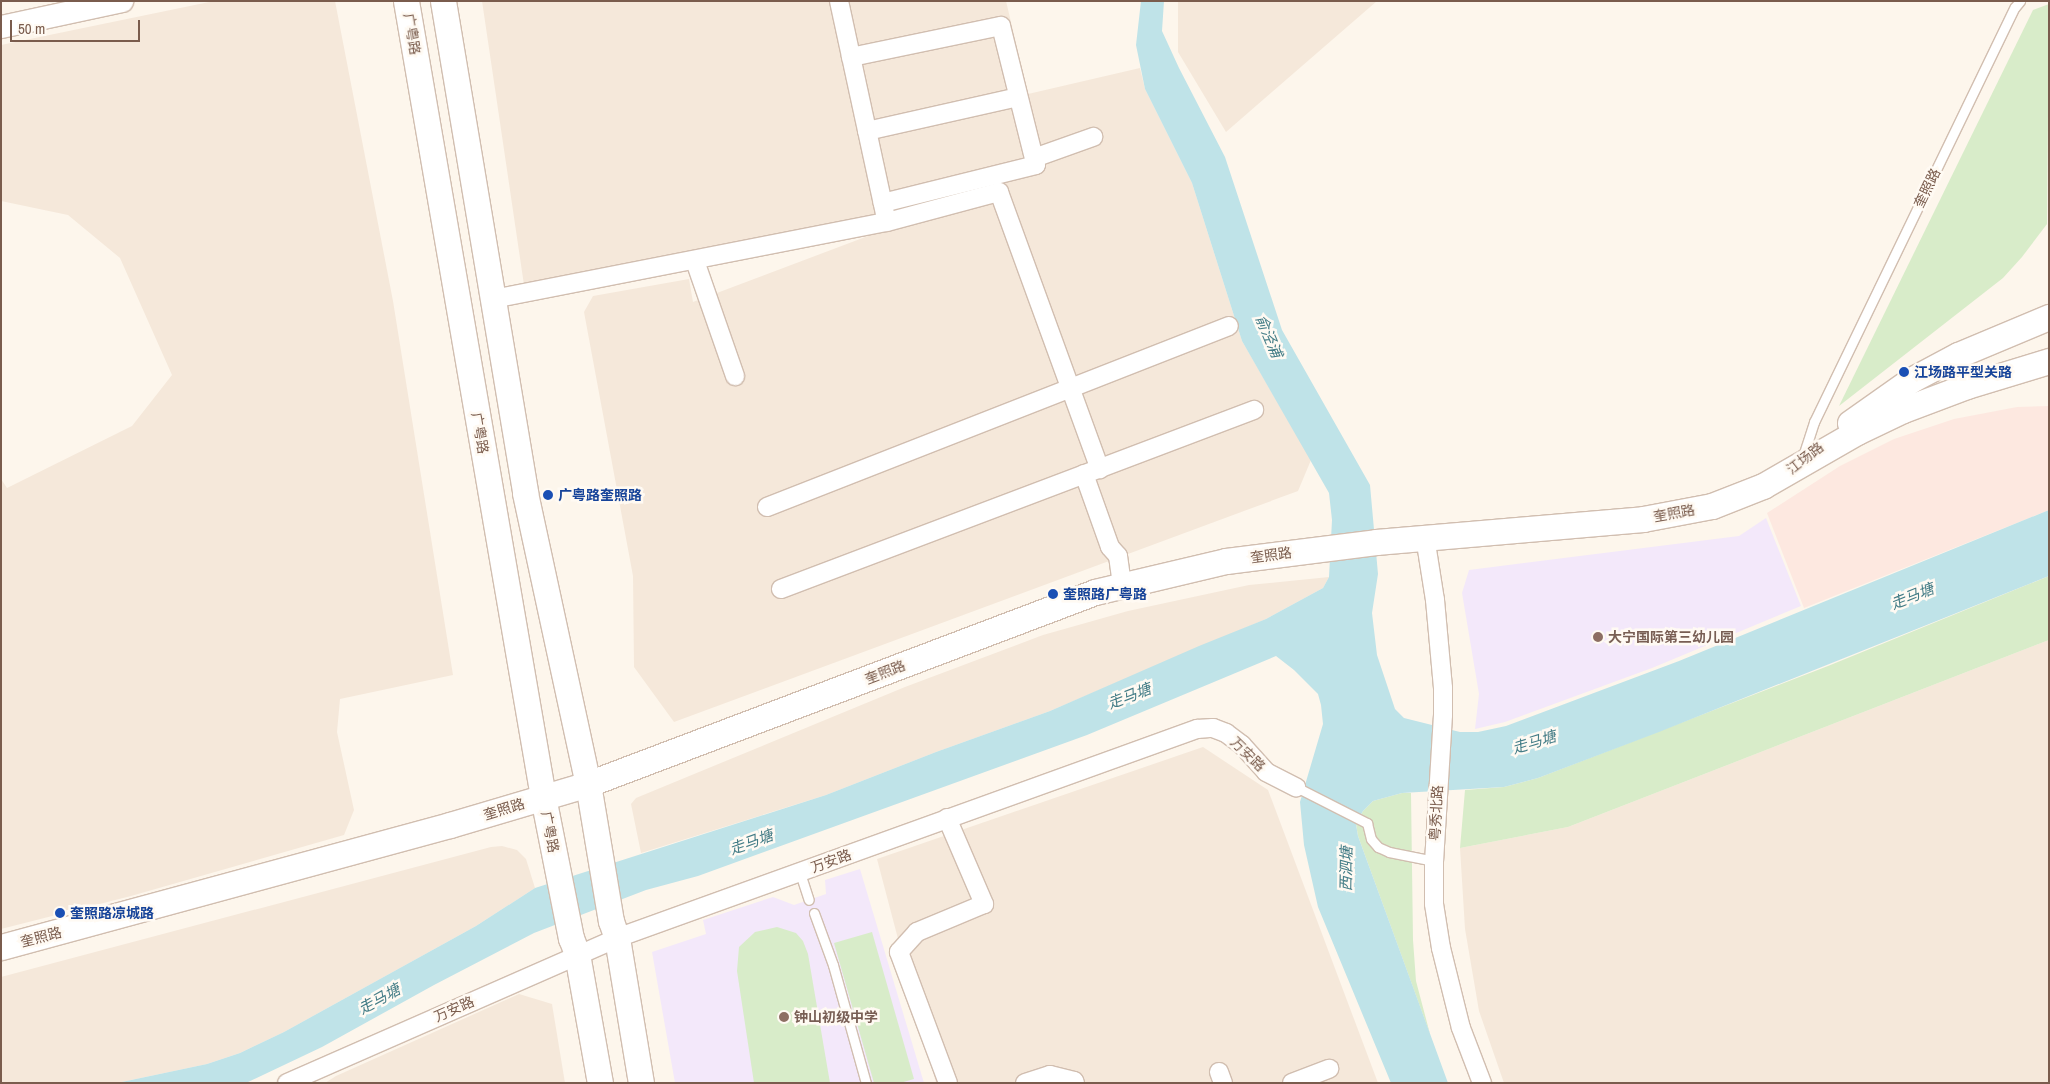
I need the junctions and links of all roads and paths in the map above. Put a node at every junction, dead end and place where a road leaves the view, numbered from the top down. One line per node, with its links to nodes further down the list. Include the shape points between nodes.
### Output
1 (406, 1): 31 (main road, 广粤路)
2 (444, 1): 15 (main road)
3 (839, 1): 7 (street)
4 (2020, 1): 22 (lane, 奎照路, via 1814,422)
5 (110, 2): 6 (street)
6 (1, 27)
7 (851, 57): 8 (street, via 1001,26); 9 (street)
8 (1018, 97): 9 (street); 11 (street)
9 (867, 131): 12 (street)
10 (1093, 137): 11 (street)
11 (1034, 158): 12 (street, via 1036,165)
12 (882, 204): 13 (street)
13 (886, 222): 14 (street); 20 (street, via 999,192)
14 (695, 260): 15 (street); 19 (street)
15 (492, 299): 29 (main road, via 525,493)
16 (2049, 317): 22 (main road, 江场路, via 1958,355 1911,380)
17 (1229, 326): 20 (street)
18 (2049, 361): 24 (main road, 江场路, via 1903,410)
19 (735, 376)
20 (1070, 387): 23 (street); 25 (street)
21 (1254, 410): 23 (street)
22 (1802, 459): 24 (main road, 江场路)
23 (1092, 471): 27 (street, via 1110,547 1118,556); 28 (street)
24 (1782, 475): 26 (main road, 奎照路, via 1740,497 1680,512)
25 (767, 507)
26 (1425, 538): 27 (main road, 奎照路, via 1226,561); 33 (street, 粤秀北路, via 1435,600 1443,715)
27 (1122, 585): 29 (main road, 奎照路, via 1095,592)
28 (781, 589)
29 (588, 784): 31 (main road, 奎照路); 37 (main road)
30 (1296, 787): 32 (street, 万安路, via 1266,772 1242,745 1226,733 1213,728 1197,729); 33 (lane, 万安路, via 1367,823 1371,838 1389,852)
31 (543, 797): 38 (main road, 广粤路); 39 (main road, 奎照路)
32 (947, 818): 34 (street, 万安路); 45 (street, via 984,904 917,932 899,952)
33 (1434, 861): 49 (street, 粤秀北路, via 1434,904 1441,948 1460,1028)
34 (800, 873): 35 (lane); 37 (street, 万安路)
35 (809, 900)
36 (814, 912): 44 (lane, via 833,965)
37 (614, 930): 38 (street, 万安路); 43 (main road)
38 (574, 946): 41 (street, 万安路); 42 (main road)
39 (1, 948)
40 (1329, 1069): 48 (street)
41 (287, 1083)
42 (600, 1083)
43 (641, 1083)
44 (866, 1083)
45 (948, 1083)
46 (1025, 1083): 47 (street, via 1050,1075)
47 (1075, 1083)
48 (1292, 1083)
49 (1482, 1083)

